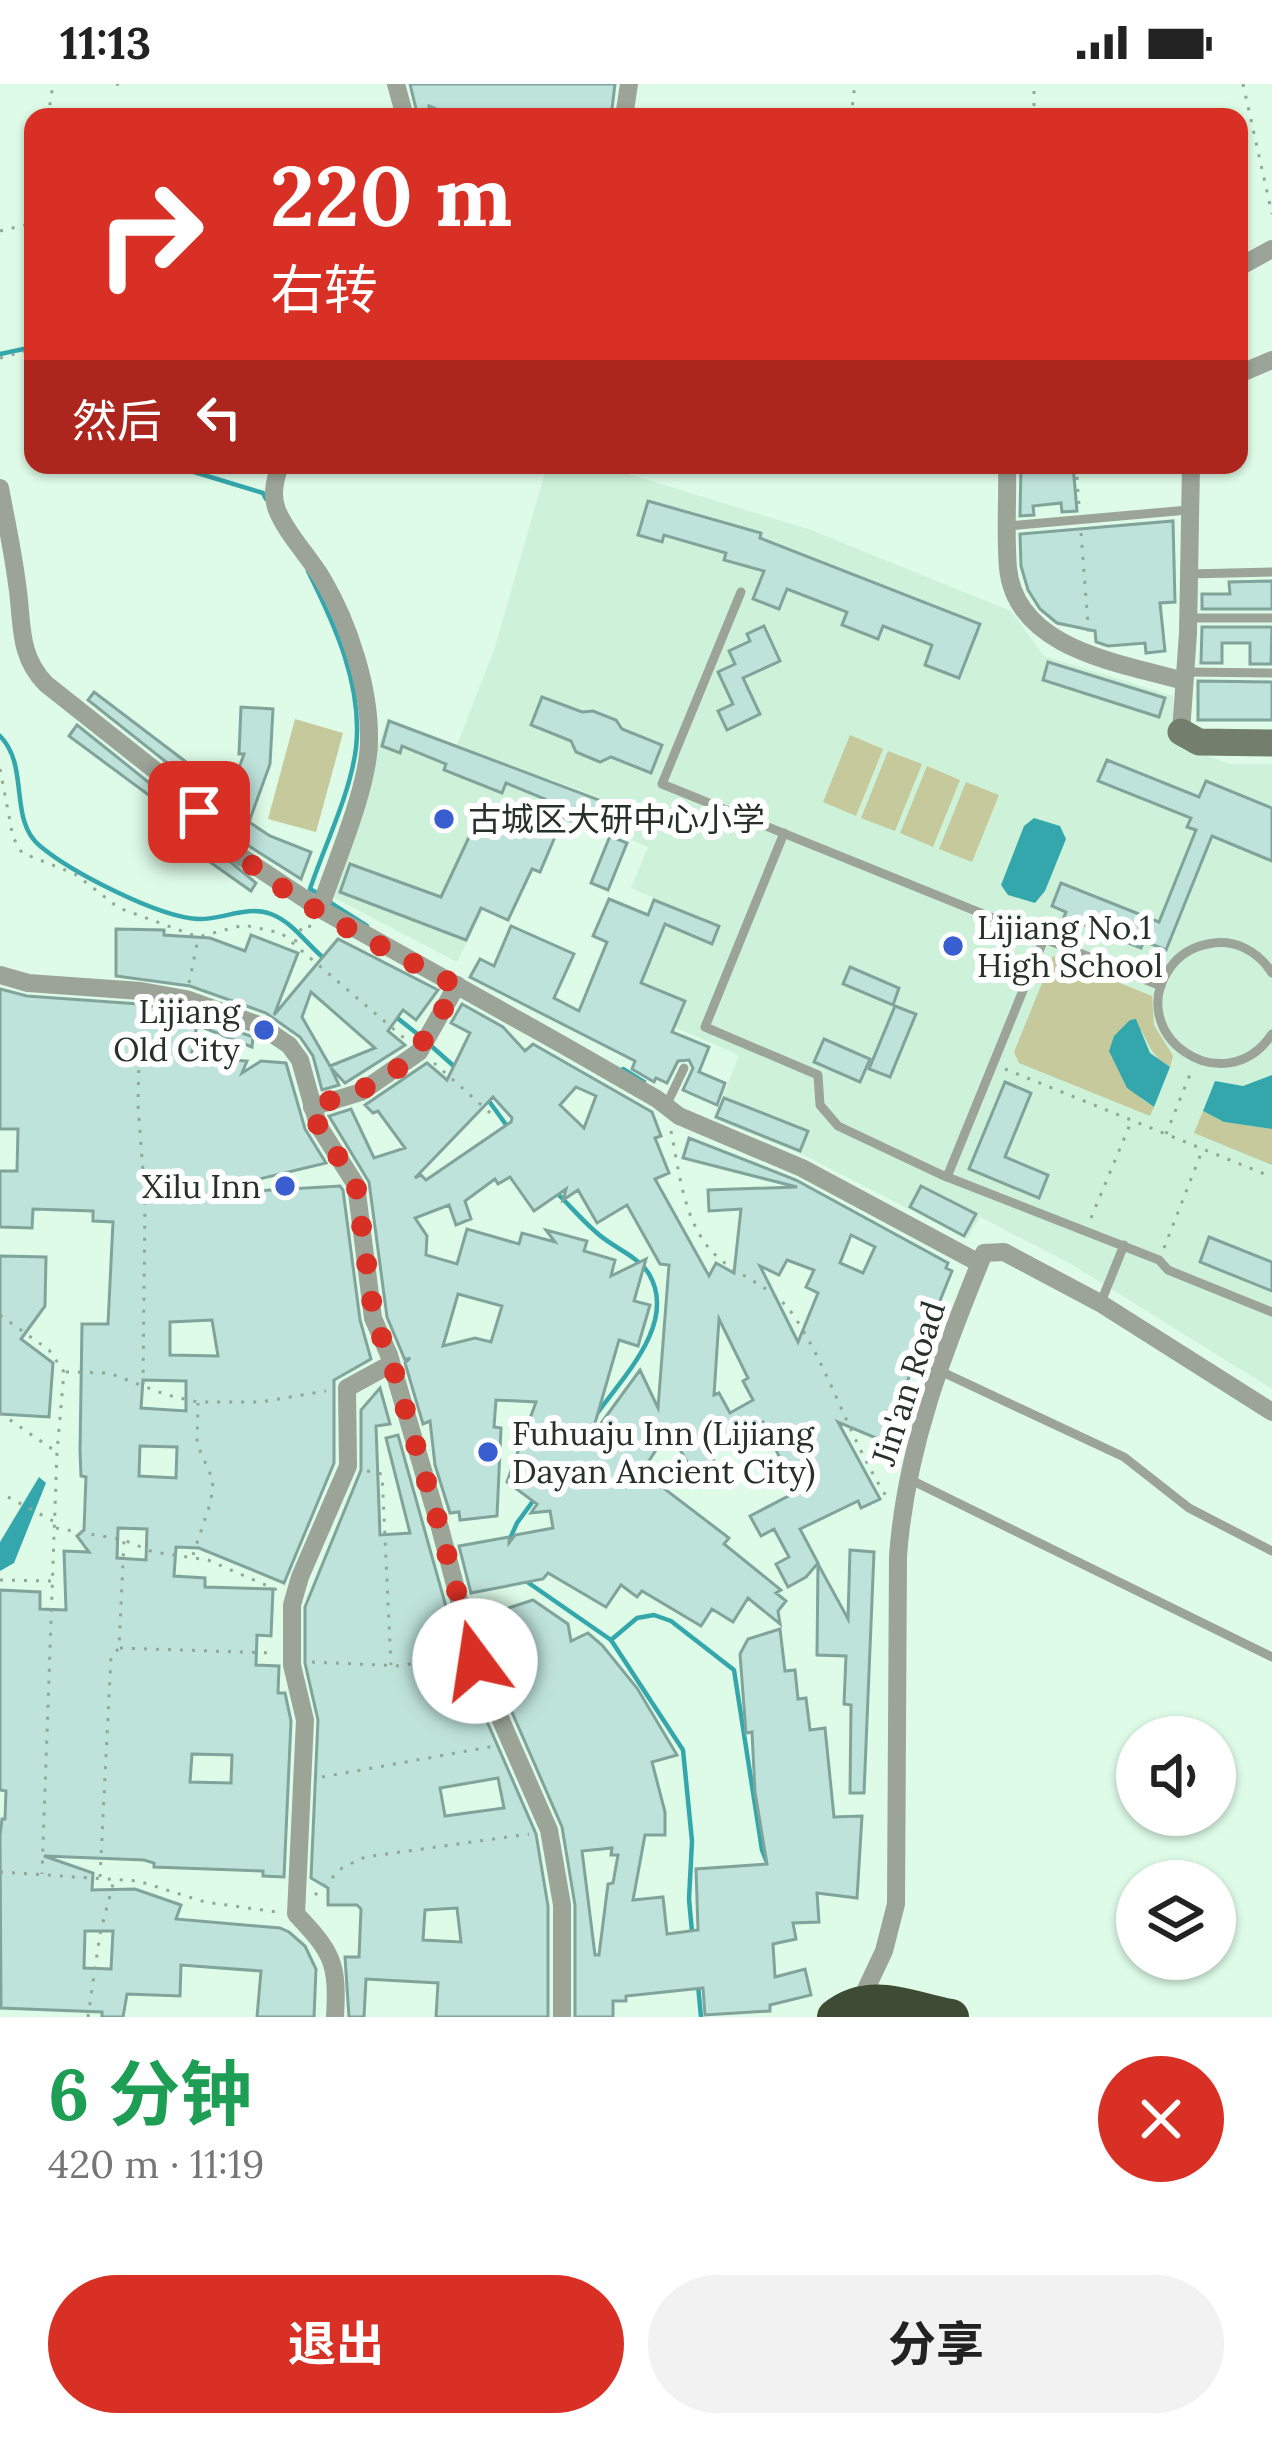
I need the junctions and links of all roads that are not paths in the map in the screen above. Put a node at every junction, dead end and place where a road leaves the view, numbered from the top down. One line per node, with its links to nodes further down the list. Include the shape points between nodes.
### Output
1 (277, 474): 17 (street, via 277,509 338,611 369,741)
2 (1007, 474): 6 (street)
3 (1191, 474): 5 (street)
4 (0, 488): 17 (street, via 23,646 38,676 166,779 240,856)
5 (1190, 510): 6 (lane); 8 (street)
6 (1009, 526): 13 (street, via 1008,571 1026,612 1056,639)
7 (1272, 572): 8 (lane)
8 (1189, 574): 10 (street)
9 (740, 592): 16 (lane, via 662,784)
10 (1188, 618): 11 (lane); 13 (street)
11 (1272, 618)
12 (1272, 673): 13 (lane)
13 (1185, 677): 14 (street)
14 (1181, 732): 15 (street, via 1199,742)
15 (1272, 743)
16 (784, 833): 18 (lane); 27 (lane, via 704,1027 818,1076 820,1105 838,1126)
17 (320, 910): 21 (street)
18 (1043, 939): 22 (lane); 27 (lane)
19 (1272, 973): 22 (lane, via 1250,950 1216,942 1183,954)
20 (0, 975): 25 (street, via 141,991 246,1018 289,1046 305,1070)
21 (457, 986): 25 (street, via 419,1052 362,1092); 26 (street)
22 (1160, 986): 23 (lane, via 1163,1027 1196,1059 1244,1059)
23 (1272, 1034)
24 (684, 1068): 26 (lane)
25 (312, 1106): 32 (street, via 356,1185 368,1292)
26 (666, 1106): 29 (street)
27 (946, 1177): 28 (lane)
28 (1124, 1245): 30 (lane); 31 (lane)
29 (980, 1263): 30 (street, via 984,1253 1004,1252); 33 (street, Jin'an Road)
30 (1100, 1303): 34 (street)
31 (1272, 1312)
32 (392, 1364): 40 (street, via 347,1388 348,1466 294,1597 292,1658 305,1720 296,1914 338,1976); 41 (street, via 472,1648 548,1830 562,1905)
33 (938, 1370): 35 (street, Jin'an Road); 36 (lane, via 1124,1457 1189,1508)
34 (1272, 1412)
35 (907, 1478): 37 (lane); 38 (street, Jin'an Road, via 896,1904 884,1951)
36 (1272, 1551)
37 (1272, 1657)
38 (847, 2010): 39 (highway, via 882,2001)
39 (911, 2012): 42 (highway)
40 (335, 2017)
41 (562, 2017)
42 (951, 2017)

